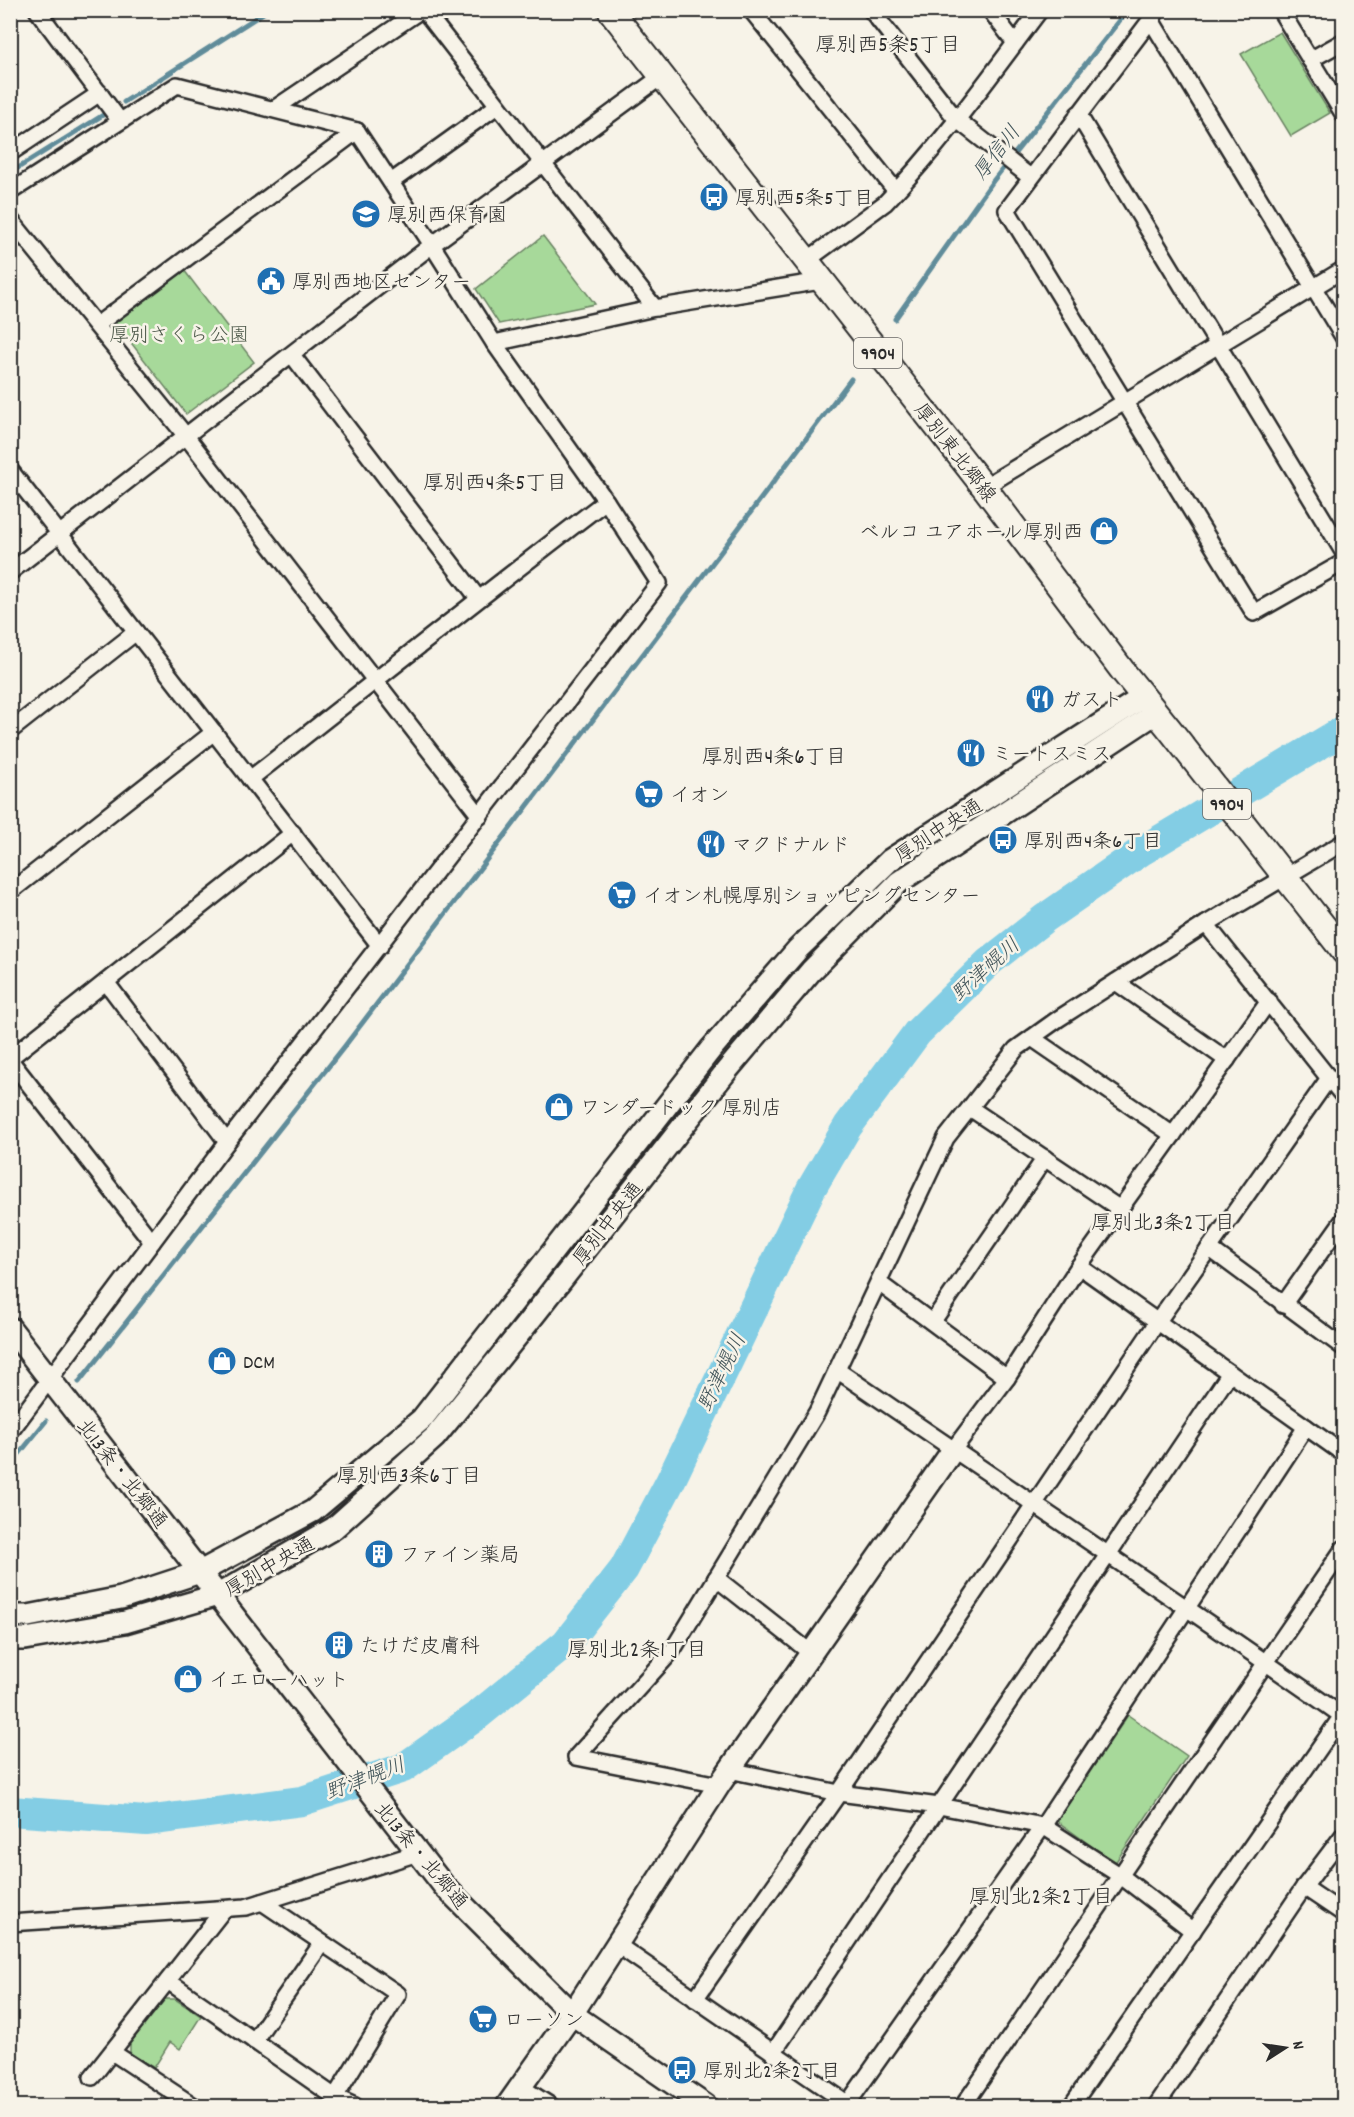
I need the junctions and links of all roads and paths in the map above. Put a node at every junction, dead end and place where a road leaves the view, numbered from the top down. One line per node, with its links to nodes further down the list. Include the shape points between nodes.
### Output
1 (37, 10): 14 (street)
2 (422, 10): 15 (street); 16 (street)
3 (610, 10): 13 (main road, 厚別東北郷線 / 9904)
4 (751, 10): 26 (street)
5 (871, 10): 19 (street)
6 (990, 10): 11 (street)
7 (1040, 10): 11 (street)
8 (1280, 10): 12 (street)
9 (1154, 15): 17 (street); 33 (street)
10 (1344, 41): 12 (street)
11 (1015, 43): 19 (street)
12 (1310, 60): 18 (street)
13 (662, 76): 23 (street); 30 (main road, 厚別東北郷線 / 9904)
14 (100, 93): 20 (street); 22 (street)
15 (497, 106): 23 (street); 25 (street)
16 (274, 109): 20 (street, via 177,85); 21 (street)
17 (1078, 114): 24 (street); 38 (street)
18 (1344, 115)
19 (956, 119): 24 (street); 26 (street)
20 (120, 121): 27 (street)
21 (357, 131): 25 (street); 35 (street)
22 (10, 153)
23 (543, 163): 29 (street); 34 (street)
24 (1024, 172): 40 (street, via 1007,210)
25 (391, 182): 29 (street)
26 (896, 191): 30 (street)
27 (10, 192)
28 (10, 219): 35 (street)
29 (432, 245): 37 (street); 39 (street)
30 (806, 261): 32 (main road, 厚別東北郷線 / 9904)
31 (1344, 269): 33 (street)
32 (821, 281): 34 (street); 43 (main road, 厚別東北郷線 / 9904)
33 (1313, 288): 36 (street); 38 (street)
34 (655, 308): 37 (street)
35 (97, 325): 41 (street)
36 (1344, 338)
37 (494, 343): 44 (street)
38 (1218, 345): 40 (street); 46 (street)
39 (292, 355): 41 (street); 49 (street)
40 (1124, 402): 43 (street); 47 (street, via 1254,613)
41 (186, 436): 45 (street); 51 (street)
42 (10, 470): 45 (street)
43 (984, 487): 52 (main road, 厚別東北郷線 / 9904)
44 (606, 501): 49 (street); 56 (street, via 659,584)
45 (60, 534): 48 (street); 50 (street)
46 (1344, 553)
47 (1344, 562)
48 (10, 572)
49 (478, 598): 51 (street)
50 (136, 632): 53 (street); 54 (street)
51 (374, 682): 55 (street); 56 (street)
52 (1157, 714): 59 (main road, 厚別東北郷線 / 9904); 98 (street, 厚別中央通, via 890,860 798,949 711,1049 422,1419 313,1511); 100 (street, 厚別中央通, via 899,882 811,971 728,1069 435,1437 334,1528)
53 (10, 731)
54 (214, 732): 55 (street); 60 (street)
55 (250, 779): 57 (street)
56 (480, 816): 62 (street)
57 (292, 833): 62 (street); 64 (street)
58 (1344, 842): 59 (street)
59 (1284, 877): 61 (street); 63 (main road, 厚別東北郷線 / 9904)
60 (10, 892)
61 (1206, 924): 65 (street); 66 (street)
62 (380, 946): 74 (street)
63 (1344, 952)
64 (106, 982): 68 (street); 74 (street)
65 (1116, 982): 67 (street); 69 (street)
66 (1269, 1001): 69 (street); 70 (street)
67 (1032, 1038): 72 (street, via 1016,1049); 73 (street)
68 (10, 1059): 78 (street)
69 (1227, 1060): 73 (street)
70 (1329, 1078): 71 (street); 79 (street)
71 (1344, 1097)
72 (970, 1108): 75 (street); 81 (street, via 946,1138)
73 (1173, 1135): 76 (street)
74 (227, 1142): 78 (street)
75 (1045, 1158): 76 (street); 83 (street)
76 (1120, 1209): 80 (street)
77 (1344, 1219): 82 (street)
78 (152, 1242): 90 (street)
79 (1209, 1248): 82 (street); 84 (street)
80 (1079, 1266): 84 (street); 89 (street)
81 (879, 1283): 83 (street); 87 (street)
82 (1283, 1305): 86 (street)
83 (933, 1321): 89 (street)
84 (1158, 1321): 88 (street); 95 (street)
85 (10, 1328): 90 (street, 北13条・北郷通)
86 (1344, 1348)
87 (837, 1370): 93 (street); 99 (street, via 817,1412)
88 (1230, 1373): 91 (street); 97 (street)
89 (1007, 1378): 93 (street)
90 (50, 1379): 92 (street); 98 (street, 北13条・北郷通)
91 (1306, 1427): 94 (street); 101 (street)
92 (10, 1432)
93 (953, 1450): 95 (street); 104 (street)
94 (1344, 1454)
95 (1033, 1504): 97 (street); 108 (street)
96 (1344, 1548): 105 (street)
97 (1108, 1556): 101 (street); 109 (street)
98 (200, 1572): 100 (street, 北13条・北郷通); 102 (street, 厚別中央通, via 121,1598)
99 (716, 1578): 104 (street); 107 (street, via 672,1651 576,1757)
100 (218, 1595): 103 (street, 厚別中央通, via 125,1622); 112 (street, 北13条・北郷通)
101 (1185, 1609): 105 (street); 110 (street)
102 (10, 1616)
103 (10, 1640)
104 (810, 1653): 107 (street)
105 (1266, 1662): 106 (street); 113 (street)
106 (1343, 1715): 119 (street)
107 (724, 1778): 108 (street); 121 (street)
108 (839, 1793): 109 (street); 123 (street)
109 (939, 1806): 110 (street); 127 (street)
110 (1043, 1826): 113 (street); 136 (street)
111 (1344, 1833): 114 (street)
112 (418, 1853): 115 (street); 124 (street, 北13条・北郷通, via 444,1886)
113 (1121, 1876): 119 (street); 137 (street)
114 (1304, 1887): 117 (street); 139 (street)
115 (262, 1902): 116 (street); 120 (street)
116 (224, 1909): 118 (street); 122 (street)
117 (1344, 1914)
118 (10, 1923)
119 (1192, 1931): 138 (street)
120 (322, 1943): 125 (street); 130 (street, via 398,1994)
121 (616, 1944): 123 (street); 124 (street)
122 (168, 1981): 125 (street); 126 (street)
123 (695, 1999): 127 (street)
124 (572, 2014): 129 (street); 135 (street, 北13条・北郷通)
125 (254, 2041): 130 (street)
126 (112, 2052): 128 (street); 131 (street)
127 (773, 2053): 136 (street)
128 (92, 2078)
129 (521, 2087): 133 (street); 134 (street)
130 (335, 2097): 132 (street)
131 (194, 2106)
132 (356, 2106)
133 (507, 2106)
134 (551, 2106)
135 (706, 2106)
136 (848, 2106)
137 (963, 2106)
138 (1071, 2106)
139 (1156, 2106)

